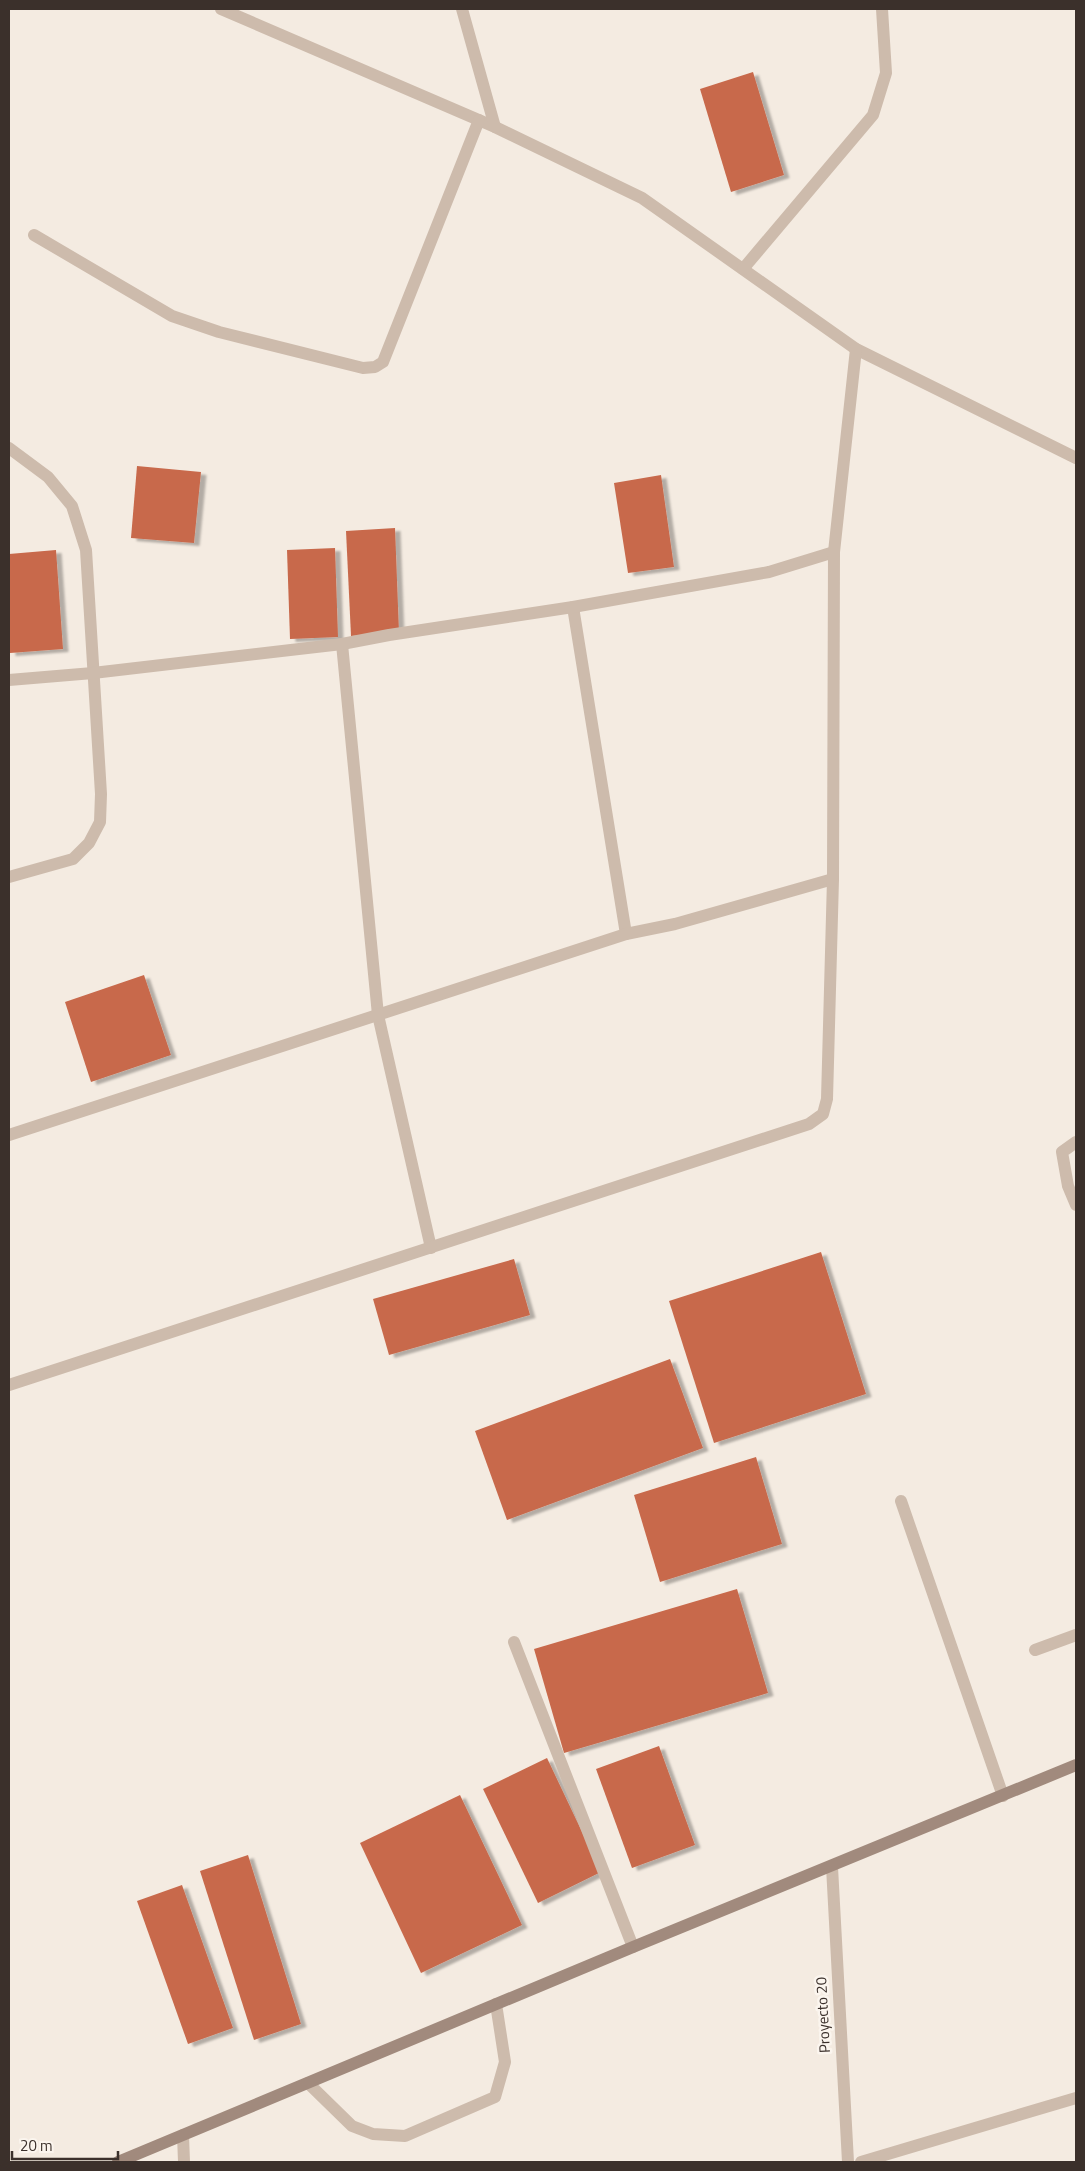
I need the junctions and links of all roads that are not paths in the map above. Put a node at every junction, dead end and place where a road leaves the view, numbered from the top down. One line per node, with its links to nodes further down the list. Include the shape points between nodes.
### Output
1 (221, 9): 4 (street)
2 (462, 9): 5 (street)
3 (882, 9): 7 (street, via 886,73 872,115)
4 (479, 120): 5 (street); 6 (street, via 383,362 375,367 363,368 220,332 172,316)
5 (495, 127): 7 (street, via 642,198)
6 (34, 235)
7 (743, 269): 8 (street)
8 (856, 349): 10 (street); 11 (street)
9 (9, 448): 14 (street, via 48,477 72,506 86,550)
10 (1076, 458)
11 (834, 552): 12 (street, via 769,572); 17 (street)
12 (573, 607): 13 (street); 18 (street)
13 (342, 644): 14 (street); 19 (street)
14 (93, 673): 15 (street); 16 (street, via 100,822 89,844 73,859)
15 (9, 680)
16 (9, 877)
17 (833, 879): 18 (street, via 675,924); 23 (street, via 827,1099 823,1114 809,1124)
18 (626, 934): 19 (street)
19 (378, 1015): 20 (street); 23 (street)
20 (9, 1135)
21 (1076, 1142): 22 (street, via 1062,1152 1068,1186)
22 (1076, 1206)
23 (431, 1248): 24 (street)
24 (9, 1385)
25 (902, 1501): 30 (street)
26 (1076, 1635): 28 (street)
27 (514, 1642): 32 (street)
28 (1035, 1650)
29 (1076, 1765): 30 (main road)
30 (1003, 1796): 31 (main road)
31 (832, 1867): 32 (main road); 39 (street, Proyecto 20)
32 (633, 1947): 33 (main road)
33 (496, 2004): 34 (main road); 34 (street, via 505,2062 495,2097 405,2136 373,2134 352,2126)
34 (308, 2083): 36 (main road)
35 (1076, 2098): 40 (street)
36 (183, 2135): 37 (main road); 38 (street)
37 (118, 2162)
38 (184, 2162)
39 (848, 2162)
40 (861, 2162)

